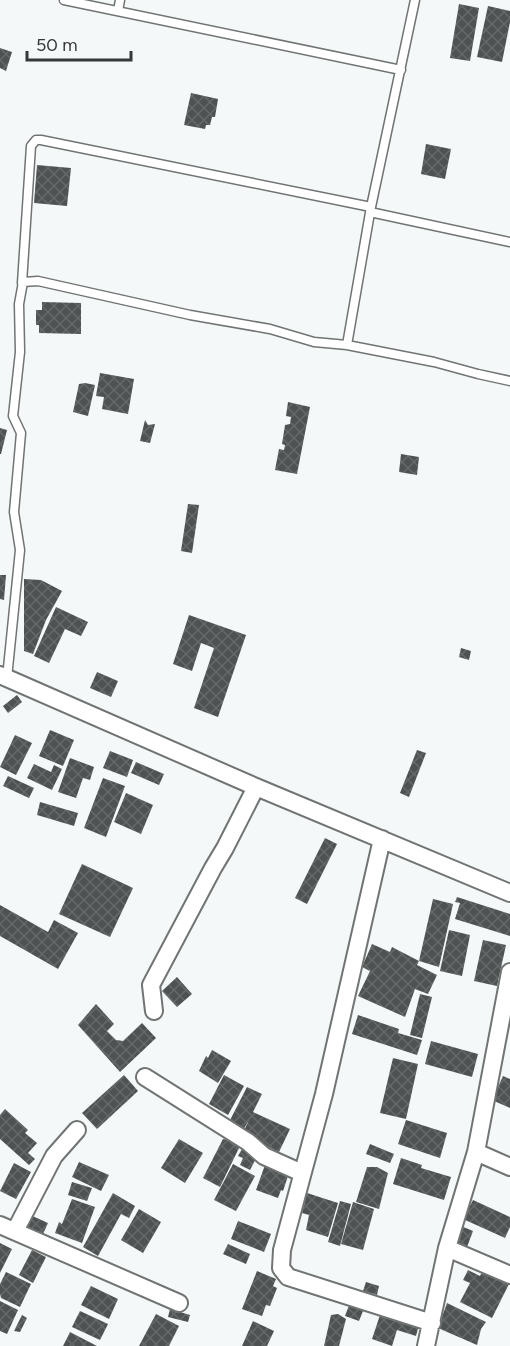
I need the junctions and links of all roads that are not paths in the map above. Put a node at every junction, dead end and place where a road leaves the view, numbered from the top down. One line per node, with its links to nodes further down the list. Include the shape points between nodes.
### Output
1 (64, 0): 4 (lane)
2 (120, 0): 4 (lane)
3 (415, 0): 5 (lane)
4 (118, 11): 5 (lane)
5 (400, 70): 6 (lane)
6 (371, 210): 7 (lane); 8 (lane, via 36,140 32,146); 9 (lane)
7 (510, 242)
8 (22, 283): 9 (lane, via 38,281 270,329 314,342); 11 (lane, via 13,416 21,433 14,512 20,550)
9 (347, 345): 10 (lane)
10 (510, 381)
11 (4, 677): 12 (street)
12 (256, 787): 13 (street); 16 (street, via 151,985)
13 (382, 839): 14 (street); 21 (street)
14 (510, 893)
15 (510, 972): 19 (street)
16 (154, 1011)
17 (145, 1077): 21 (street, via 264,1156)
18 (77, 1130): 22 (street, via 54,1156)
19 (476, 1152): 20 (street); 23 (street)
20 (510, 1167)
21 (302, 1173): 26 (street, via 282,1250 281,1268 288,1277)
22 (7, 1228): 25 (street)
23 (447, 1248): 24 (street); 26 (street)
24 (510, 1275)
25 (179, 1303)
26 (432, 1323): 27 (street)
27 (426, 1346)

